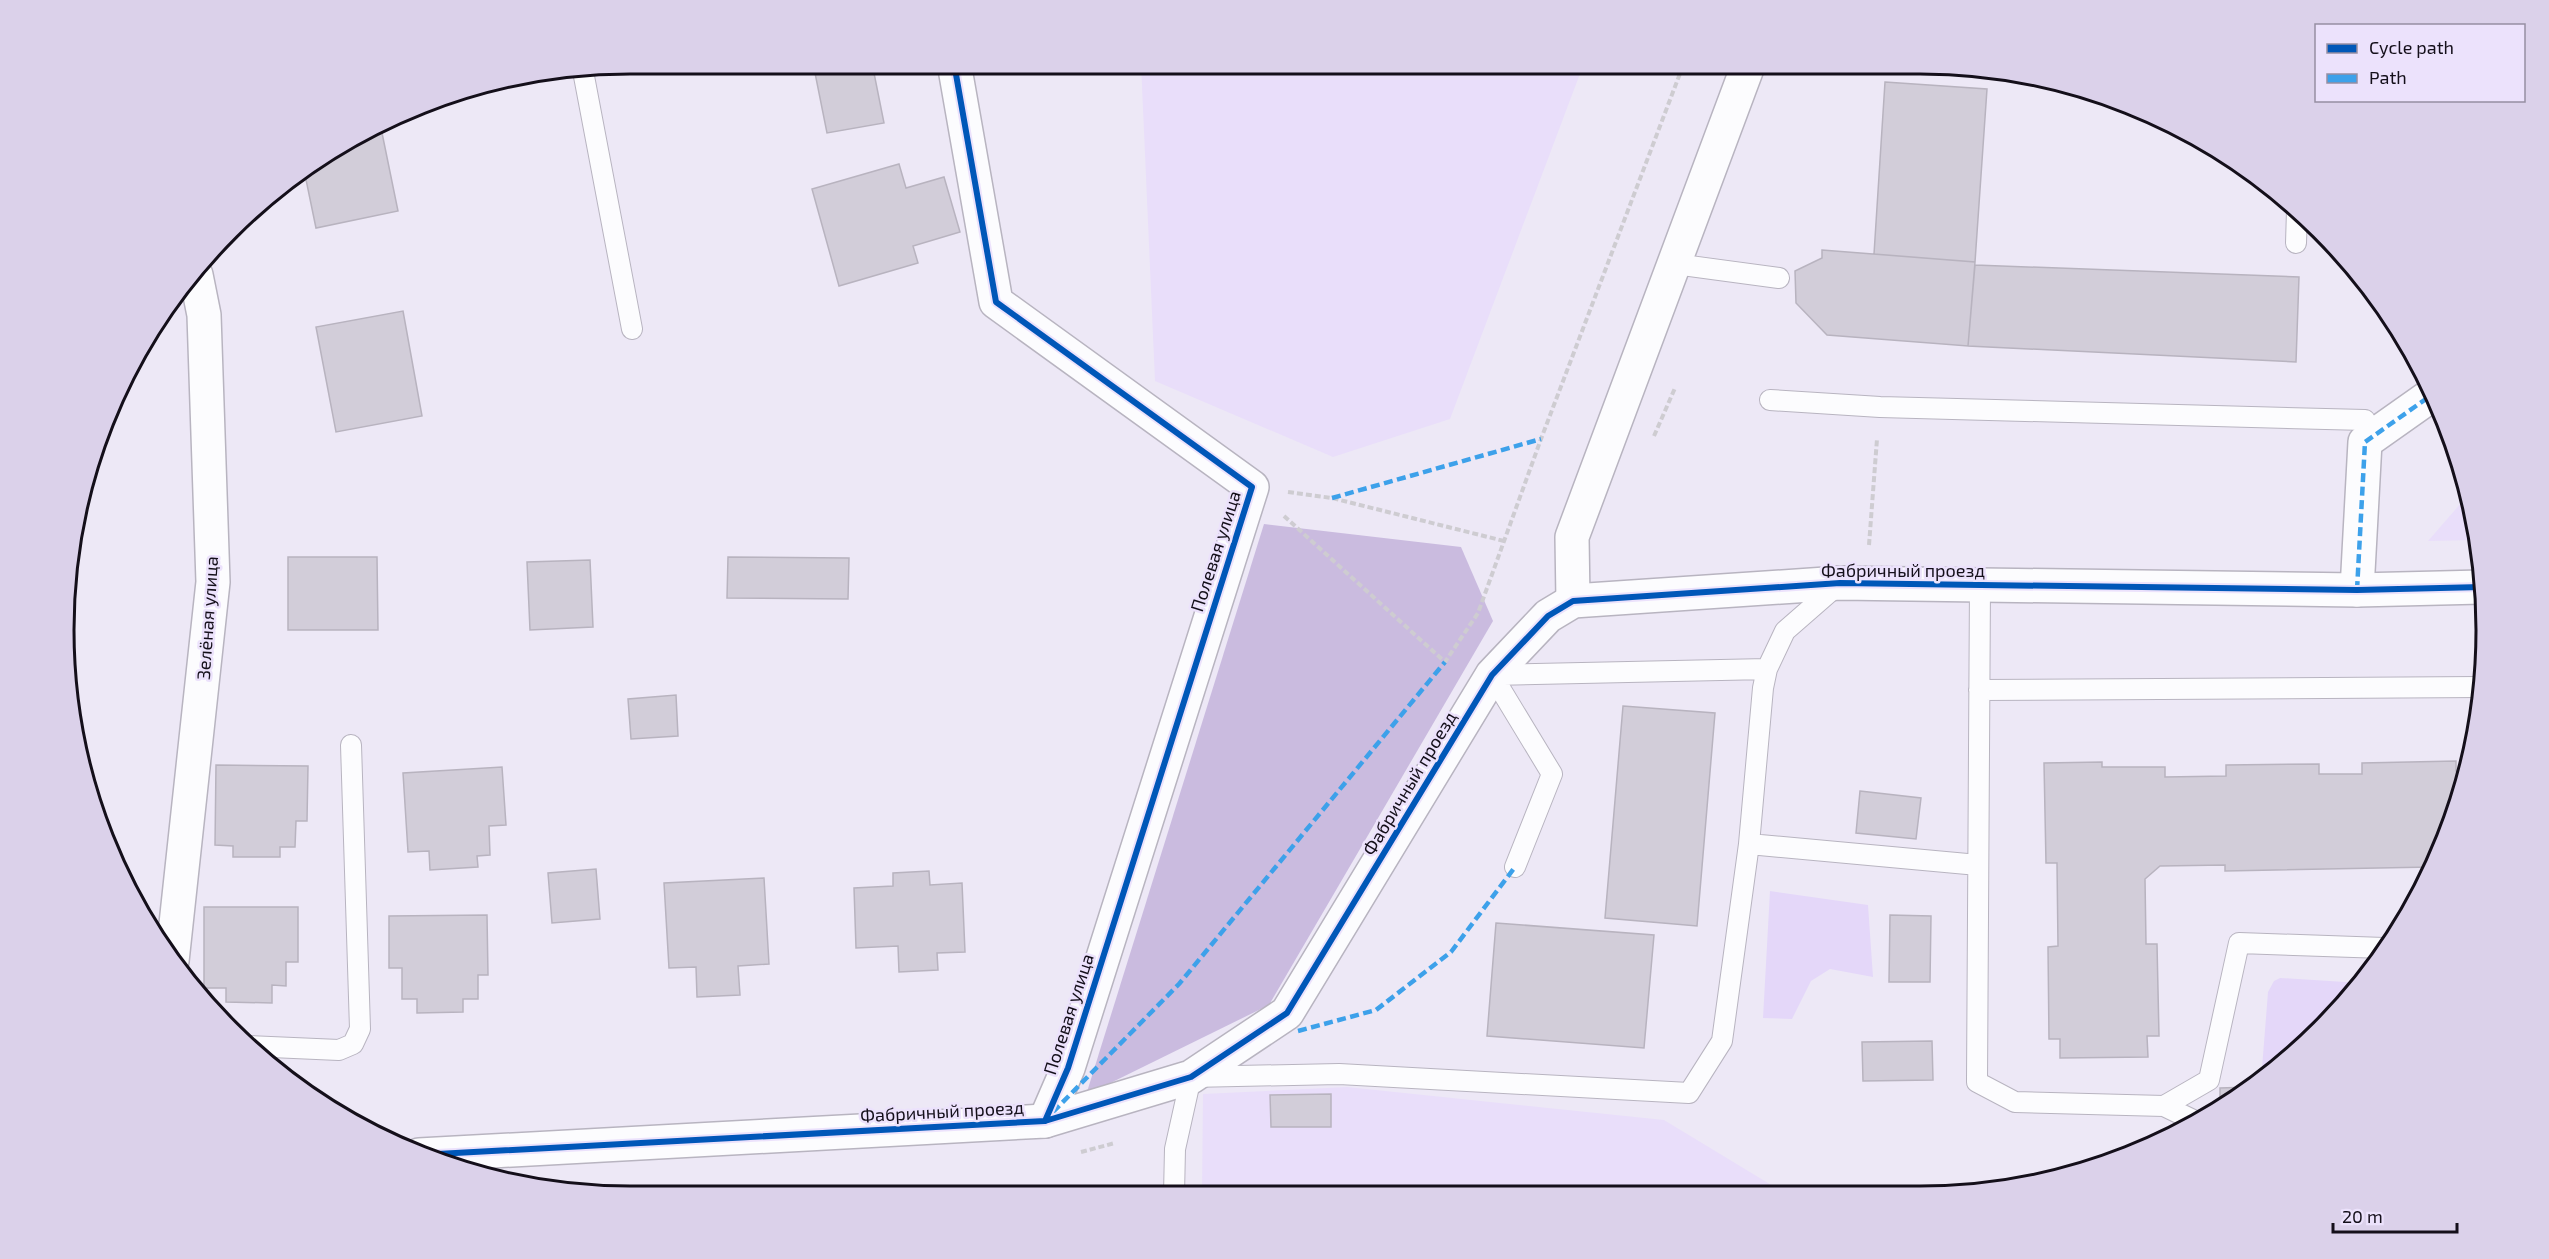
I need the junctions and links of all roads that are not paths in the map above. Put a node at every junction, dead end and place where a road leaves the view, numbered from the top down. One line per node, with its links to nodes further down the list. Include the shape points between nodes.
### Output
1 (956, 74): 32 (street, Полевая улица, via 996,302 1252,487 1068,1068)
2 (1745, 74): 6 (street)
3 (584, 76): 9 (lane)
4 (2297, 221): 5 (lane)
5 (2296, 243)
6 (1675, 264): 7 (lane); 17 (street, via 1572,537)
7 (1779, 278)
8 (197, 280): 26 (street, Зелёная улица, via 204,315 213,582)
9 (632, 328)
10 (1770, 400): 12 (lane, via 1880,407)
11 (2425, 400): 16 (street, via 2365,442)
12 (2365, 420)
13 (1840, 584): 14 (street, Фабричный проезд); 17 (street, Фабричный проезд); 18 (lane, via 1785,631)
14 (1980, 585): 16 (street, Фабричный проезд); 21 (lane)
15 (2474, 587): 16 (street, Фабричный проезд)
16 (2357, 590)
17 (1573, 602): 19 (street, Фабричный проезд, via 1548,616)
18 (1767, 669): 19 (lane); 23 (lane)
19 (1492, 675): 25 (lane, via 1552,774); 29 (street, Фабричный проезд, via 1287,1014)
20 (2472, 687): 21 (lane)
21 (1979, 690): 24 (lane)
22 (351, 745): 28 (lane, via 360,1029 353,1044 339,1050)
23 (1749, 844): 24 (lane); 29 (lane, via 1722,1041 1689,1093 1340,1074)
24 (1978, 865): 30 (lane, via 1977,1082 2015,1102)
25 (1515, 867)
26 (174, 947)
27 (2375, 948): 30 (lane, via 2239,943 2209,1080)
28 (261, 1047)
29 (1191, 1077): 32 (street, Фабричный проезд); 34 (lane, via 1175,1149)
30 (2164, 1106): 31 (lane)
31 (2186, 1117)
32 (1045, 1121): 33 (street, Фабричный проезд)
33 (476, 1161)
34 (1174, 1186)

